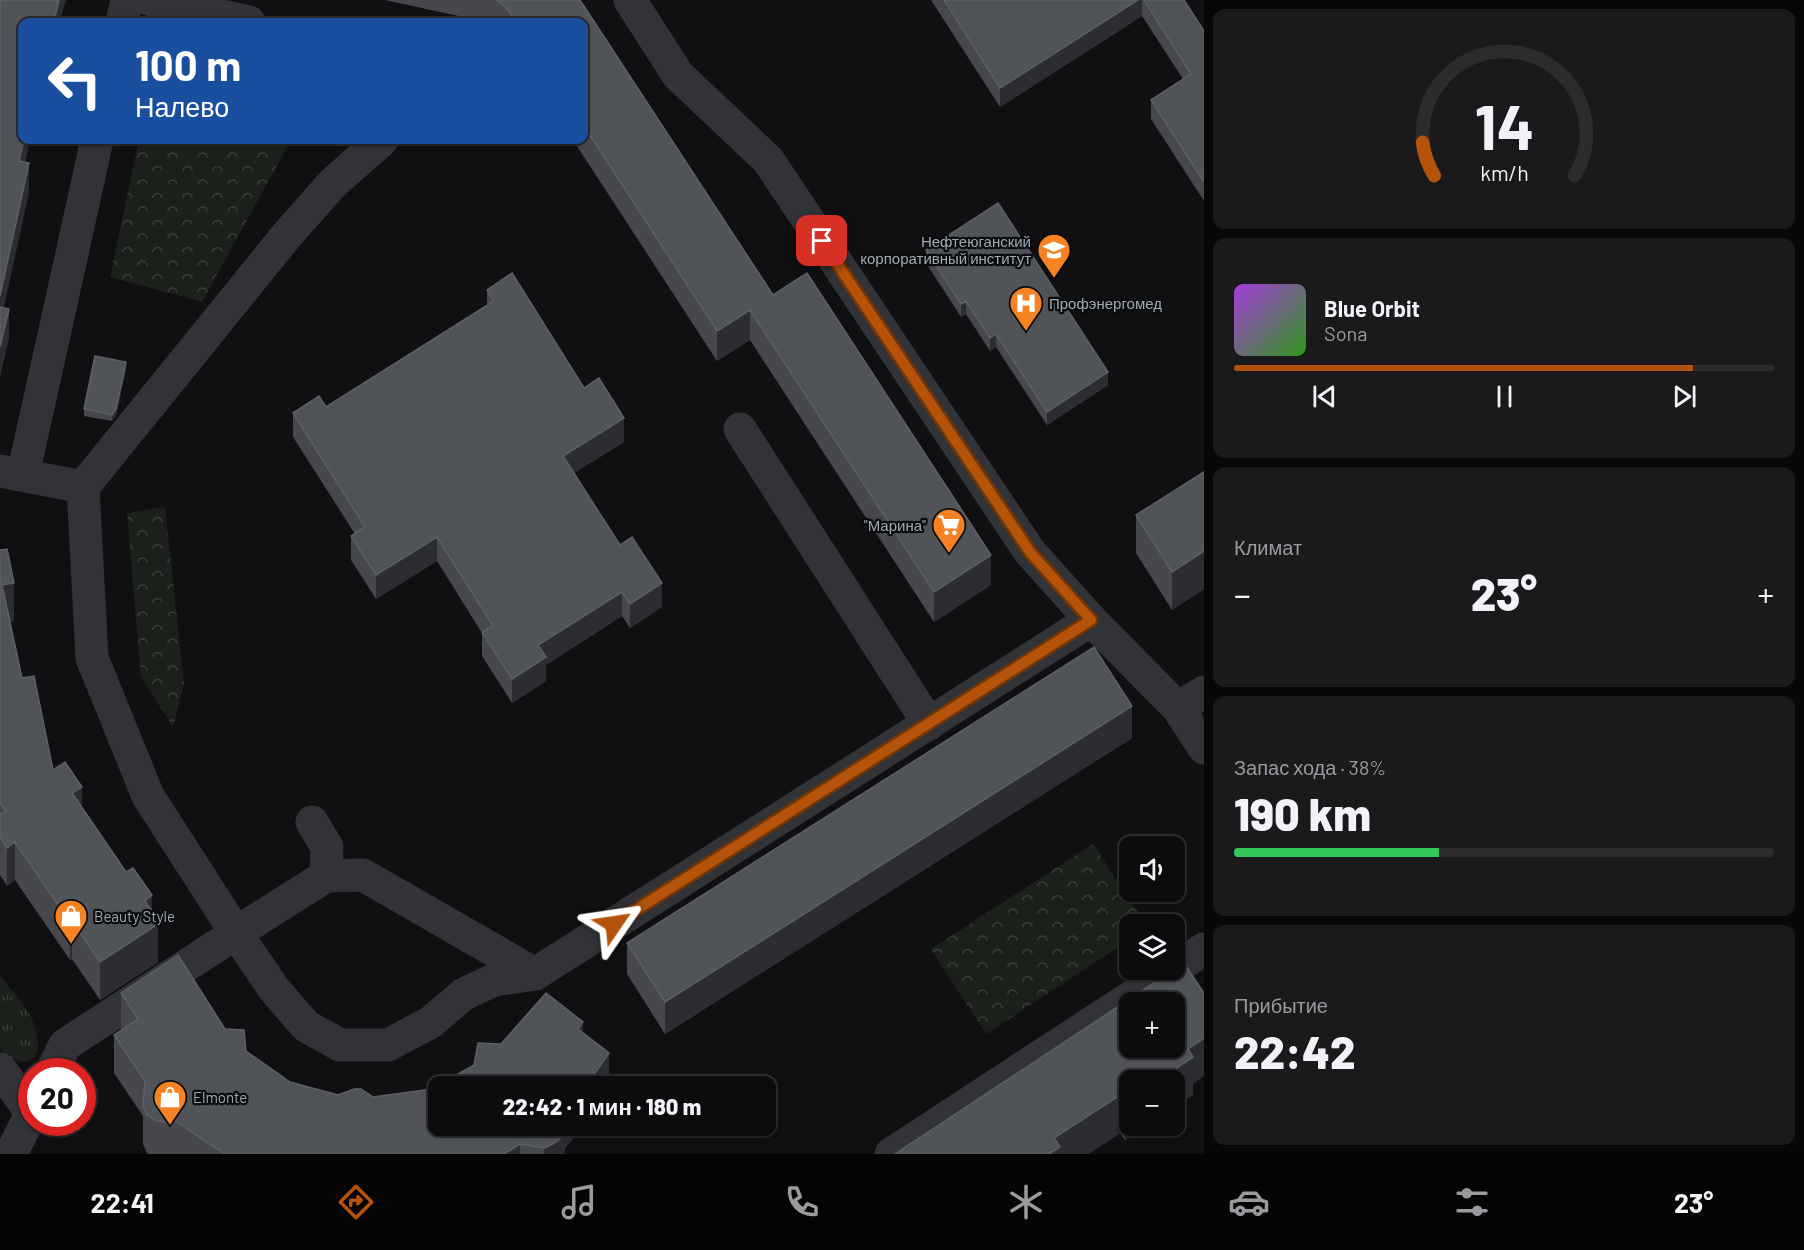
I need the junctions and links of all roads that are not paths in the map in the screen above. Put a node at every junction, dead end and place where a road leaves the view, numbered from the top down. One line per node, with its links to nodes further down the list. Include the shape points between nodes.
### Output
1 (127, 0): 4 (lane)
2 (151, 0): 5 (lane)
3 (630, 0): 11 (lane, via 678,75 768,160 1030,552)
4 (123, 18)
5 (231, 18)
6 (96, 144): 9 (lane)
7 (377, 144): 10 (lane, via 333,183 287,235)
8 (740, 429): 13 (lane)
9 (12, 473): 10 (lane)
10 (83, 487): 17 (lane, via 92,658 148,796)
11 (1091, 620): 12 (lane); 13 (lane)
12 (1191, 700): 14 (lane)
13 (929, 724): 20 (lane)
14 (1204, 748)
15 (312, 822): 16 (lane, via 327,847)
16 (326, 876): 17 (lane); 20 (lane, via 363,875)
17 (236, 933): 20 (lane, via 274,989 306,1026 340,1045 388,1045 431,1022 464,994 494,980); 22 (lane, via 65,1045)
18 (1204, 949): 19 (lane)
19 (1185, 962)
20 (535, 974)
21 (1157, 980): 27 (lane)
22 (58, 1058)
23 (0, 1069): 24 (lane)
24 (18, 1094)
25 (20, 1136): 26 (lane)
26 (11, 1154)
27 (891, 1154)

